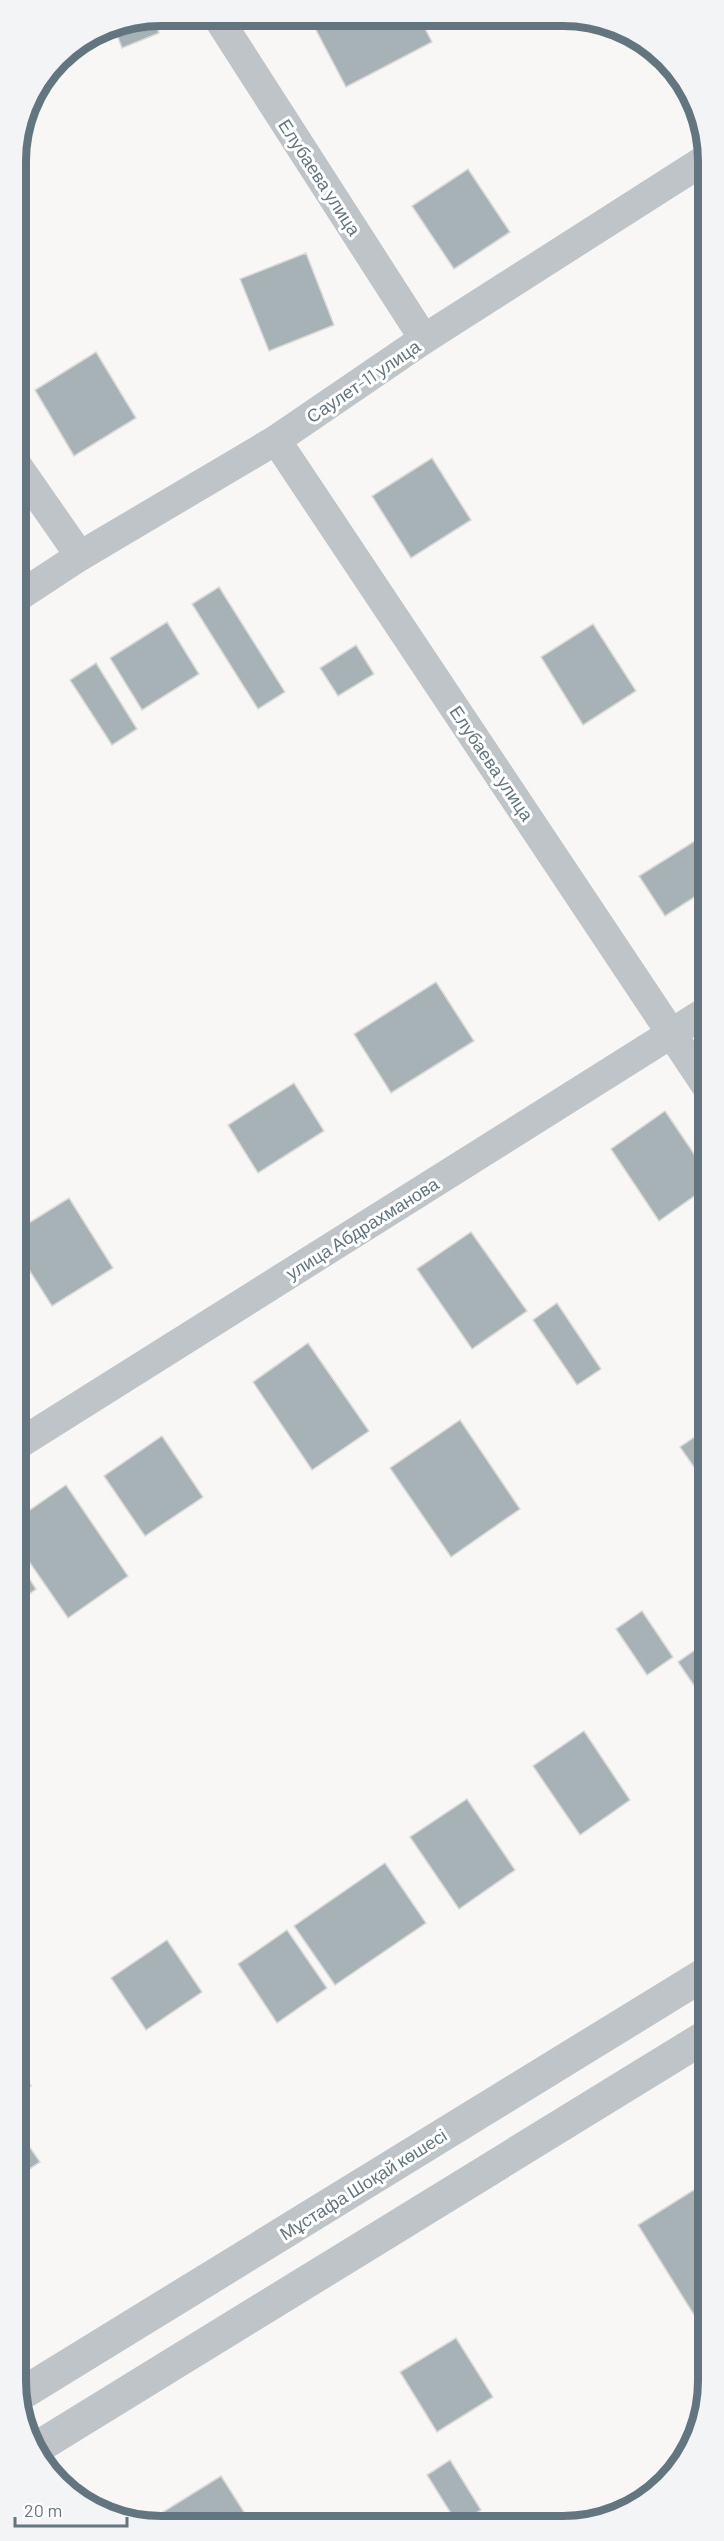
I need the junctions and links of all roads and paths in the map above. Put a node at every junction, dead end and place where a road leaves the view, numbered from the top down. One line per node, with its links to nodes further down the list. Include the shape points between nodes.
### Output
1 (223, 26): 3 (street, Елубаева улица)
2 (698, 164): 3 (street, Саулет-11 улица)
3 (424, 339): 4 (street, Саулет-11 улица)
4 (276, 440): 6 (street, Саулет-11 улица); 9 (street, Елубаева улица)
5 (26, 478): 6 (street)
6 (80, 556): 7 (street, Саулет-11 улица)
7 (26, 591)
8 (698, 1017): 9 (street, улица Абдрахманова)
9 (673, 1033): 10 (street, Елубаева улица); 11 (street, улица Абдрахманова)
10 (698, 1073)
11 (26, 1439)
12 (698, 1978): 14 (street, Мұстафа Шоқай көшесі)
13 (698, 2041): 15 (street)
14 (26, 2391)
15 (42, 2445)

